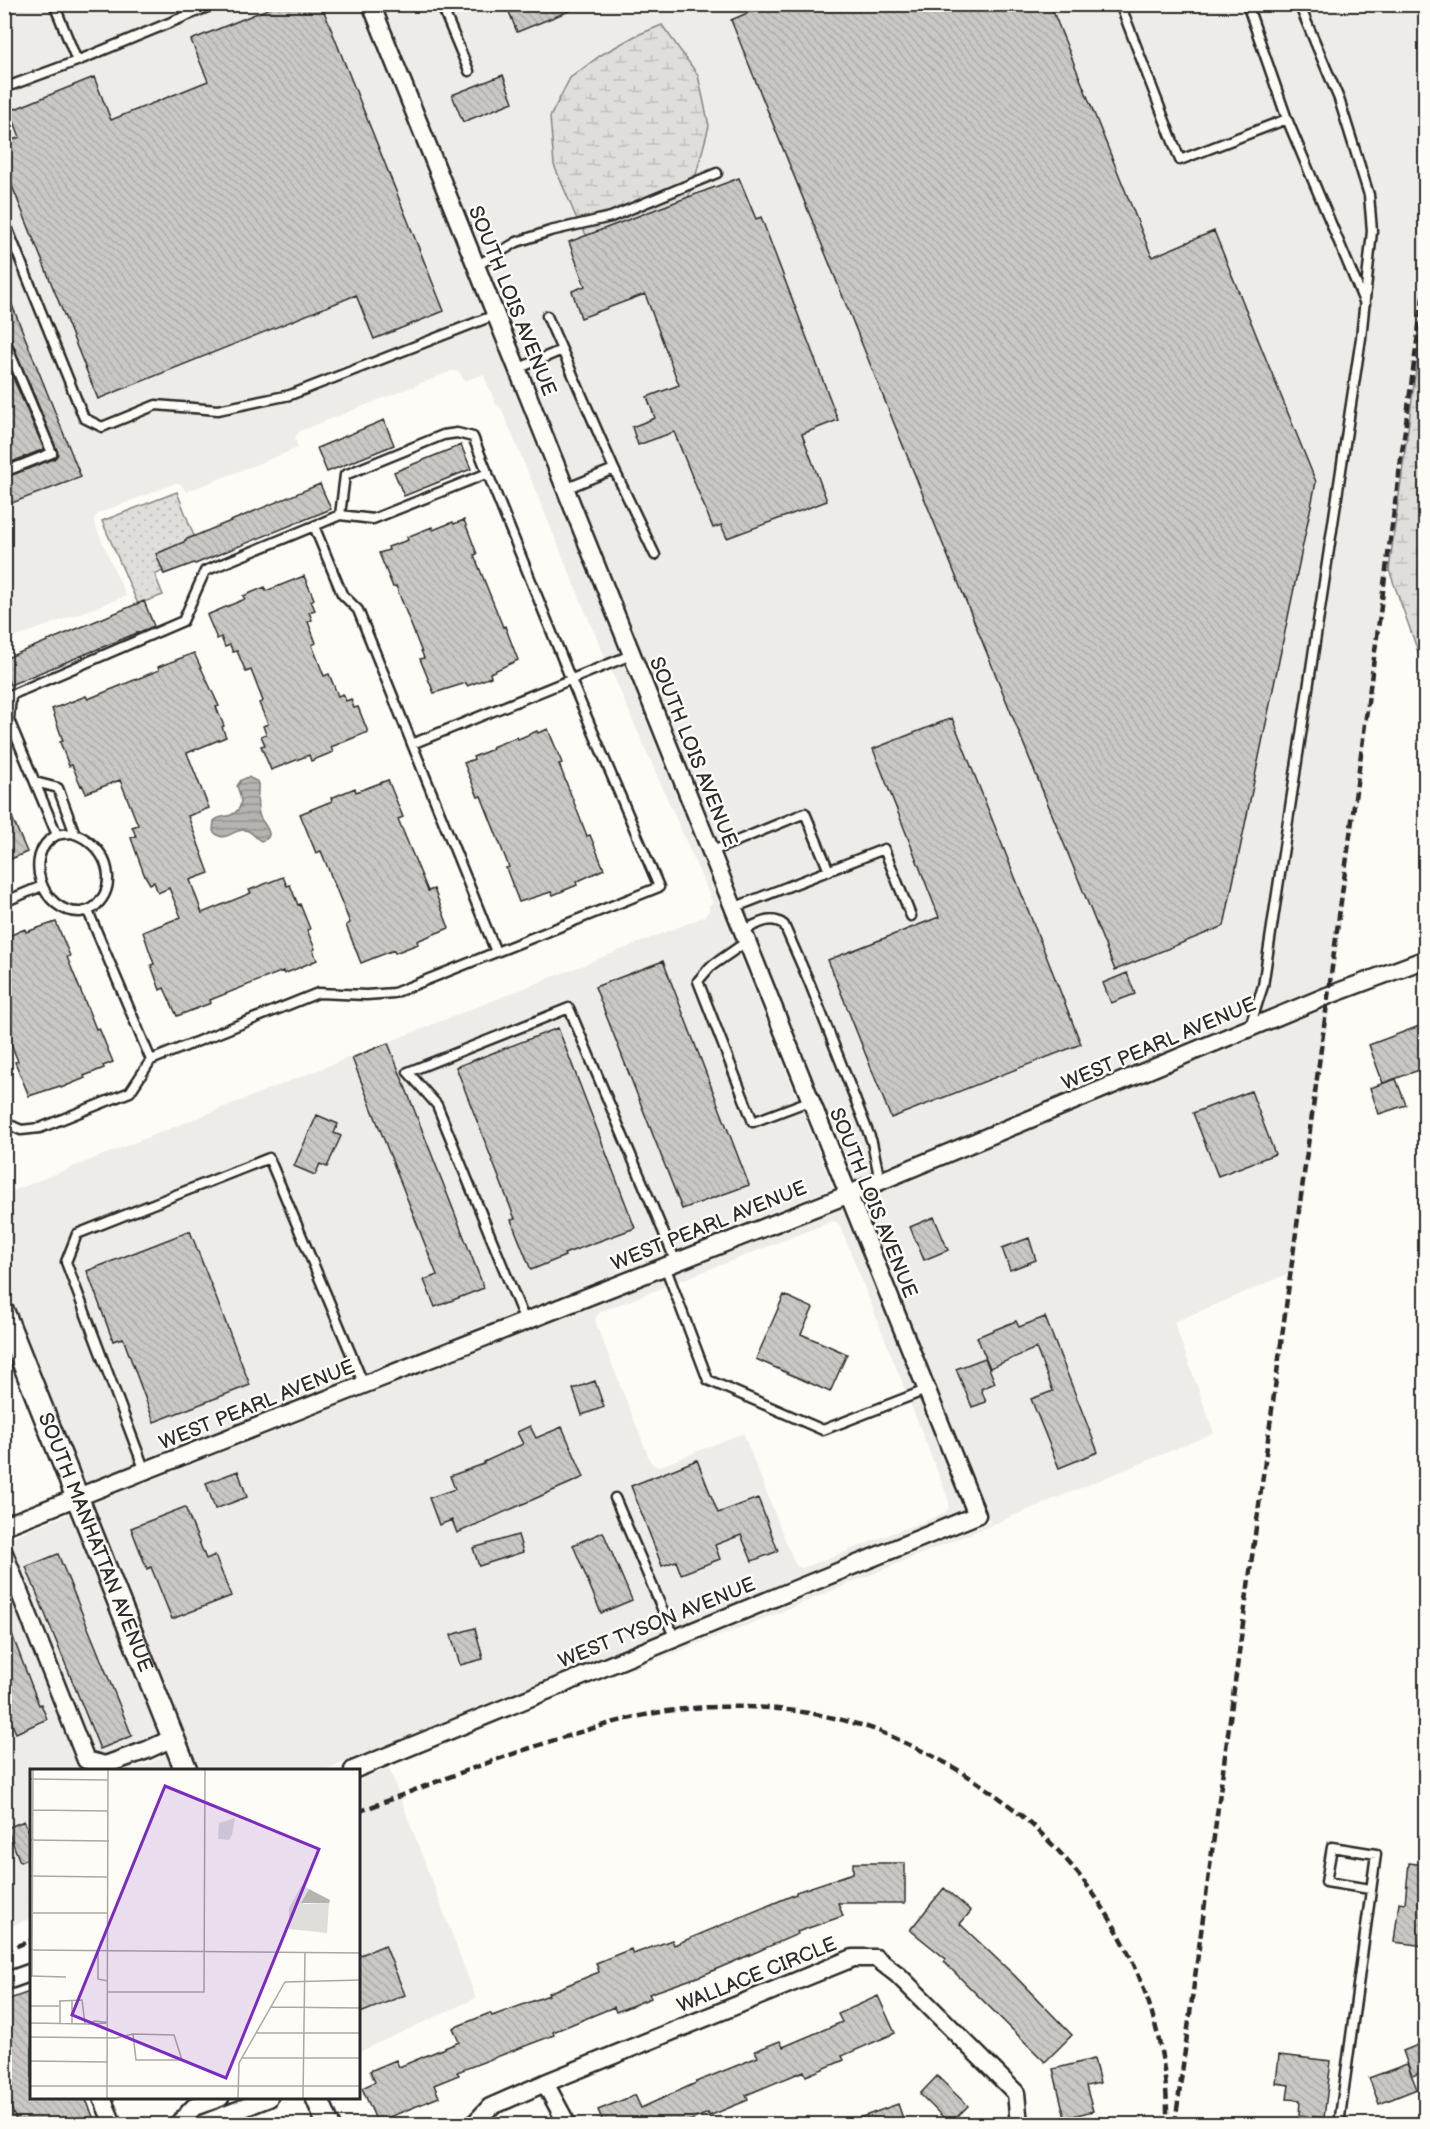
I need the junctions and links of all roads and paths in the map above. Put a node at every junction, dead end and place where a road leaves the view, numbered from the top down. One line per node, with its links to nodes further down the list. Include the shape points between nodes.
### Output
1 (54, 4): 8 (lane)
2 (215, 4): 8 (lane)
3 (371, 4): 14 (street, SOUTH LOIS AVENUE)
4 (441, 4): 9 (lane)
5 (1120, 4): 11 (lane, via 1180,160)
6 (1247, 4): 11 (lane)
7 (1299, 4): 15 (lane, via 1339,99 1369,195 1372,231)
8 (77, 60): 10 (lane)
9 (469, 71)
10 (4, 88)
11 (1287, 119): 15 (lane)
12 (717, 173): 14 (lane, via 611,218 517,242)
13 (4, 220): 16 (lane, via 84,418 102,427 156,405 218,410 290,395)
14 (476, 266): 16 (street, SOUTH LOIS AVENUE)
15 (1365, 305): 45 (lane, via 1263,986)
16 (495, 315): 20 (street, SOUTH LOIS AVENUE)
17 (547, 316): 19 (lane)
18 (4, 339): 22 (lane, via 52,453)
19 (562, 350): 20 (lane); 21 (lane)
20 (517, 369): 24 (street, SOUTH LOIS AVENUE)
21 (614, 469): 24 (lane); 27 (lane)
22 (4, 472)
23 (488, 473): 25 (lane, via 373,519); 25 (lane, via 473,437 443,435 345,475); 29 (lane)
24 (565, 489): 28 (street, SOUTH LOIS AVENUE)
25 (340, 515): 26 (lane)
26 (314, 526): 30 (lane, via 205,571 183,621); 31 (lane, via 342,594 358,610)
27 (655, 555)
28 (631, 655): 29 (lane); 35 (street, SOUTH LOIS AVENUE)
29 (571, 680): 31 (lane); 43 (lane, via 659,887)
30 (8, 694): 32 (lane, via 9,720)
31 (412, 744): 43 (lane)
32 (35, 782): 33 (lane, via 58,788); 34 (lane)
33 (75, 834): 34 (lane); 40 (lane, via 97,849 109,874 101,902)
34 (57, 835): 37 (lane, via 46,843 40,859)
35 (710, 852): 36 (lane, via 806,813); 39 (street, SOUTH LOIS AVENUE)
36 (830, 871): 39 (lane); 41 (lane, via 884,849)
37 (42, 886): 38 (lane); 40 (lane, via 59,908)
38 (4, 902)
39 (732, 908): 42 (street, SOUTH LOIS AVENUE)
40 (88, 911): 46 (lane)
41 (910, 916)
42 (744, 936): 47 (street, SOUTH LOIS AVENUE); 47 (lane, via 698,981 753,1122); 49 (lane, via 771,918 784,925 872,1142)
43 (496, 952): 46 (lane, via 394,993 318,993)
44 (1425, 958): 45 (street, WEST PEARL AVENUE)
45 (1249, 1029): 49 (street, WEST PEARL AVENUE)
46 (151, 1060): 48 (lane, via 129,1092 40,1128 21,1130)
47 (809, 1101): 50 (street, SOUTH LOIS AVENUE)
48 (4, 1120)
49 (880, 1181): 50 (street, WEST PEARL AVENUE)
50 (847, 1195): 51 (street, WEST PEARL AVENUE); 55 (street, SOUTH LOIS AVENUE)
51 (671, 1264): 53 (street, WEST PEARL AVENUE); 53 (lane, via 568,1008 408,1072 437,1105); 55 (lane, via 708,1380 823,1430)
52 (4, 1314): 57 (street, SOUTH MANHATTAN AVENUE)
53 (525, 1321): 54 (street, WEST PEARL AVENUE)
54 (364, 1385): 56 (street, WEST PEARL AVENUE); 56 (lane, via 268,1158 77,1234 66,1262)
55 (926, 1390): 59 (street, SOUTH LOIS AVENUE)
56 (145, 1471): 57 (street, WEST PEARL AVENUE)
57 (78, 1498): 60 (street, WEST PEARL AVENUE); 63 (street, SOUTH MANHATTAN AVENUE)
58 (615, 1498): 62 (lane)
59 (977, 1515): 62 (street, WEST TYSON AVENUE)
60 (4, 1526)
61 (4, 1553): 63 (street, via 86,1760 105,1765)
62 (675, 1639): 65 (street, WEST TYSON AVENUE)
63 (173, 1738): 64 (street, SOUTH MANHATTAN AVENUE)
64 (186, 1769)
65 (355, 1769)
66 (1370, 1889): 66 (lane, via 1376,1854 1332,1847 1326,1882); 83 (lane)
67 (30, 1973): 68 (street)
68 (4, 1982)
69 (545, 2083): 80 (street, WALLACE CIRCLE, via 490,2107); 81 (street); 82 (street, WALLACE CIRCLE, via 853,1958 876,1958 898,1975 1016,2093)
70 (103, 2099): 76 (street)
71 (216, 2099): 77 (street, via 194,2107)
72 (219, 2099): 75 (street)
73 (264, 2099): 75 (street)
74 (318, 2099): 79 (street)
75 (226, 2115): 78 (street)
76 (113, 2124)
77 (178, 2124)
78 (202, 2124)
79 (328, 2124)
80 (474, 2124)
81 (567, 2124)
82 (1019, 2124)
83 (1339, 2124)

